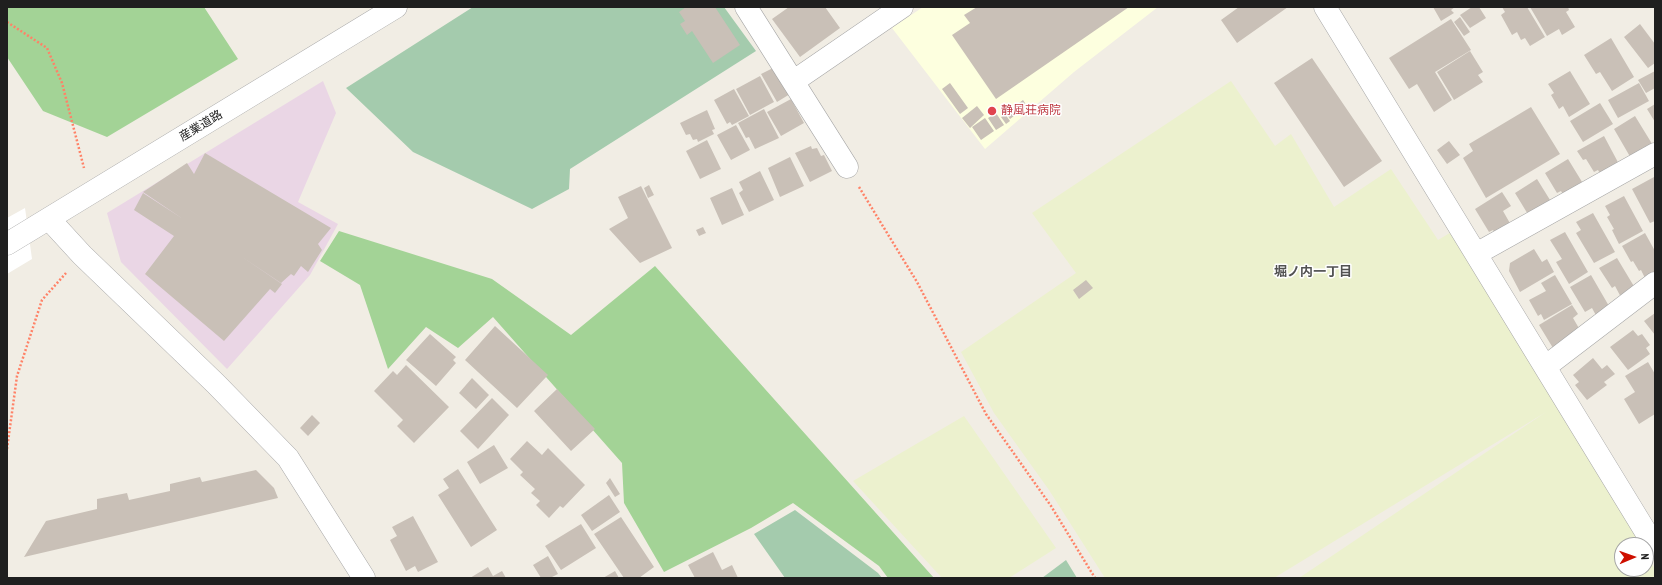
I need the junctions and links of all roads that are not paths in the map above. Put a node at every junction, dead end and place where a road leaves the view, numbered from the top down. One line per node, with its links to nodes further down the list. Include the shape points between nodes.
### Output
1 (396, 7): 8 (street, 産業道路)
2 (746, 7): 5 (street)
3 (902, 7): 5 (street)
4 (1325, 7): 10 (street)
5 (794, 81): 7 (street)
6 (1655, 154): 10 (street)
7 (847, 168)
8 (40, 224): 9 (street, 産業道路); 14 (street, via 82,255 216,384 288,458)
9 (7, 244)
10 (1476, 254): 12 (street)
11 (1655, 282): 12 (street)
12 (1545, 367): 13 (street)
13 (1655, 547)
14 (364, 578)

